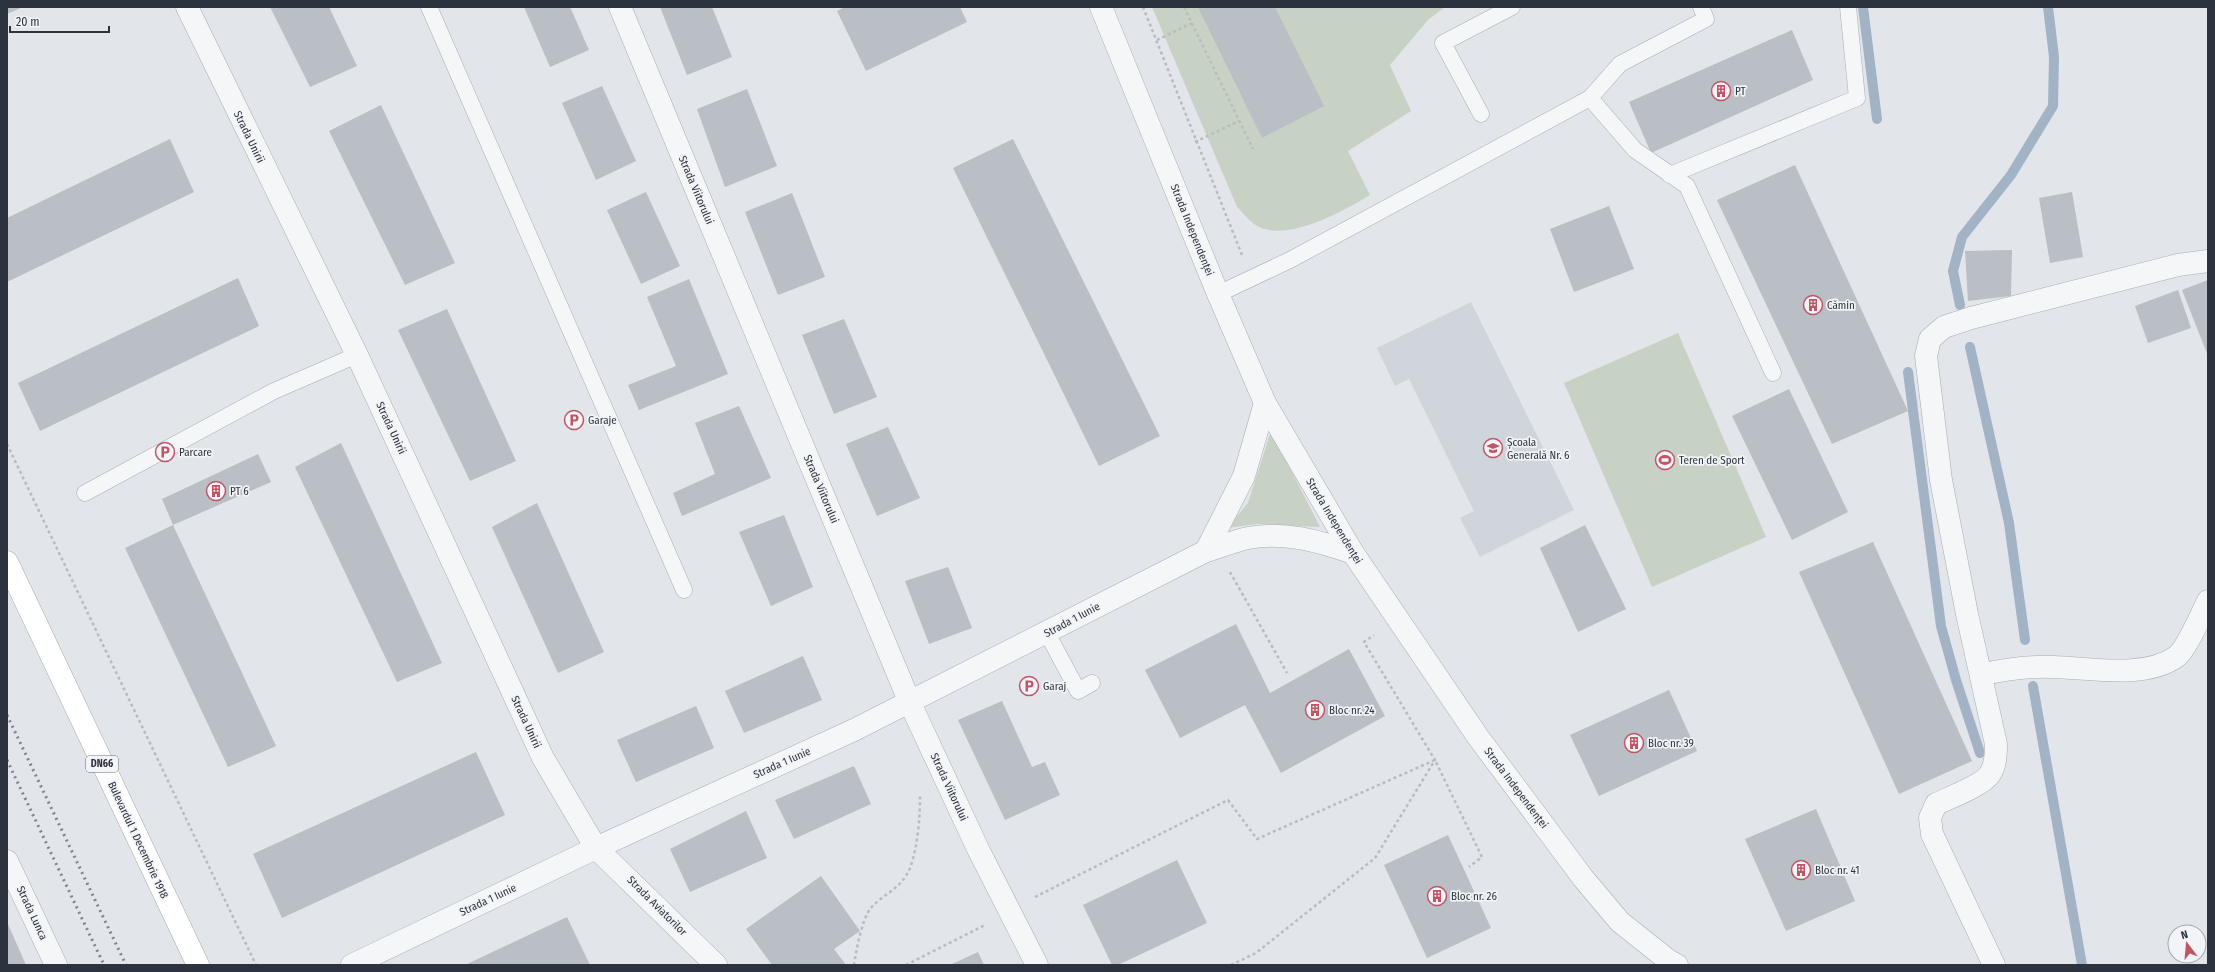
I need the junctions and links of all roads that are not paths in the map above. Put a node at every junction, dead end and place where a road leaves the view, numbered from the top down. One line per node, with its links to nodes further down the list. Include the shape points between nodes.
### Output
1 (187, 7): 13 (street, Strada Unirii)
2 (429, 7): 20 (lane)
3 (620, 7): 25 (street, Strada Viitorului)
4 (1101, 7): 12 (street, Strada Independenței)
5 (1512, 7): 9 (lane, via 1444,42)
6 (1701, 7): 8 (lane, via 1706,19 1620,64)
7 (1848, 7): 10 (lane, via 1856,98)
8 (1590, 98): 10 (lane, via 1635,150); 12 (lane, via 1290,260)
9 (1481, 114)
10 (1670, 175): 14 (lane, via 1687,186)
11 (2208, 261): 23 (street, via 2178,265 1971,318 1944,327 1930,338 1926,356 1941,480)
12 (1218, 294): 15 (street, Strada Independenței)
13 (357, 355): 16 (lane, via 274,391); 26 (street, Strada Unirii, via 543,758)
14 (1773, 373)
15 (1266, 403): 17 (street, via 1244,476); 18 (street, Strada Independenței)
16 (86, 493)
17 (1206, 550): 18 (street, Strada 1 Iunie, via 1248,538 1282,536 1319,541); 22 (street, Strada 1 Iunie)
18 (1353, 553): 33 (street, Strada Independenței, via 1478,737 1583,878 1620,922)
19 (7, 562): 29 (main road, Bulevardul 1 Decembrie 1918 / DN66)
20 (684, 590)
21 (2208, 601): 23 (street, via 2178,656 2157,667 2119,670 2010,667)
22 (1047, 633): 24 (lane, via 1078,691); 25 (street, Strada 1 Iunie)
23 (1981, 675): 34 (street, via 1996,744 1996,760 1990,774 1970,788 1936,804 1930,818 1932,834)
24 (1092, 683)
25 (910, 702): 26 (street, Strada 1 Iunie); 32 (street, Strada Viitorului)
26 (596, 848): 30 (street, Strada 1 Iunie); 31 (street, Strada Aviatorilor)
27 (7, 861): 28 (street, Strada Lunca)
28 (56, 965)
29 (198, 965)
30 (352, 965)
31 (716, 965)
32 (1037, 965)
33 (1676, 965)
34 (1994, 965)

